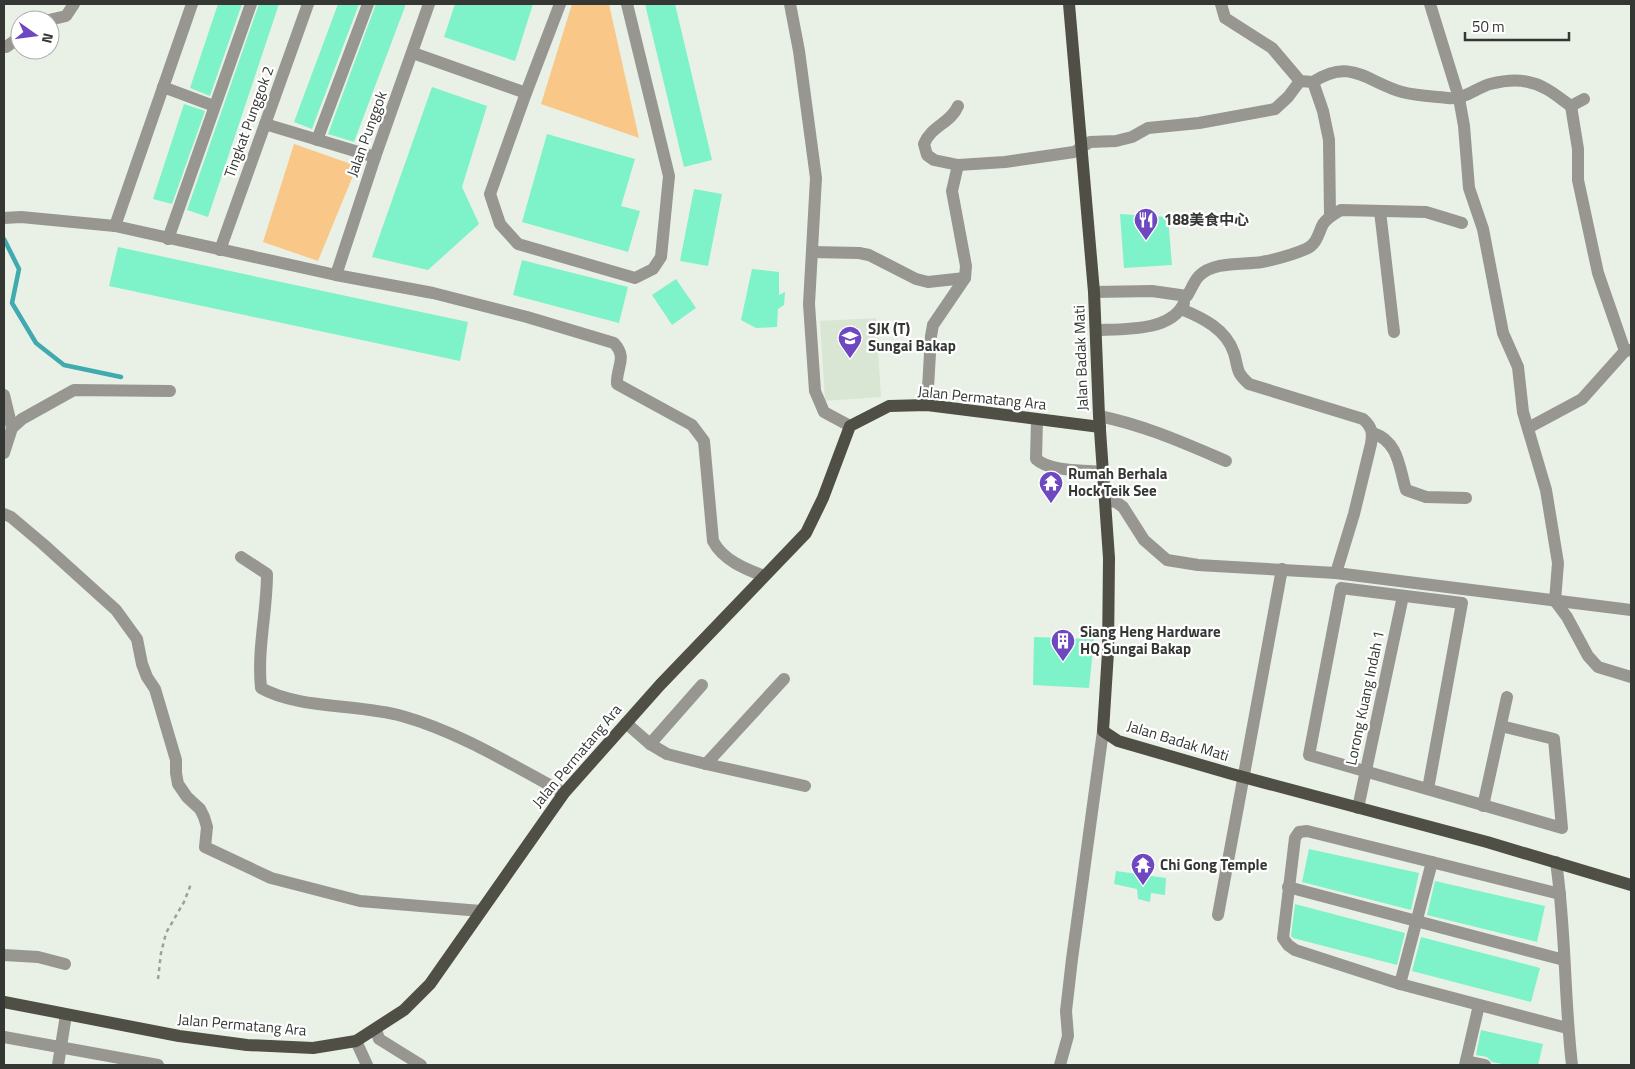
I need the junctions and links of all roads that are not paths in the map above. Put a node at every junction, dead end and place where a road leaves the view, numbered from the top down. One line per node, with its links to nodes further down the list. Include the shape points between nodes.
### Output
1 (74, 4): 13 (street, via 66,16)
2 (192, 4): 19 (street)
3 (251, 4): 23 (street)
4 (308, 4): 26 (street, Tingkat Punggok 2)
5 (368, 4): 27 (street)
6 (429, 4): 16 (street, Jalan Punggok)
7 (560, 4): 20 (street)
8 (627, 4): 20 (street, via 669,176 661,256 653,270 635,278 518,244 500,224 490,194)
9 (790, 4): 38 (street, via 816,178)
10 (1069, 4): 28 (main road, Jalan Badak Mati)
11 (1221, 4): 17 (street, via 1225,18 1272,48)
12 (1430, 4): 21 (street)
13 (60, 17)
14 (10, 44): 15 (street)
15 (6, 47)
16 (413, 53): 20 (street); 29 (street, Jalan Punggok)
17 (1300, 80): 18 (street); 28 (street, via 1275,109 1199,123 1148,128 1132,138 1090,142)
18 (1314, 82): 21 (street, via 1323,76 1349,71 1402,92); 32 (street, via 1329,140)
19 (163, 88): 23 (street); 35 (street)
20 (526, 93)
21 (1459, 98): 25 (street, via 1490,84 1528,82 1545,87); 54 (street, via 1469,188 1483,229 1503,333 1518,367)
22 (1584, 99): 25 (street)
23 (214, 106): 36 (street)
24 (958, 106): 30 (street, via 954,114 929,134 924,144 927,155 934,160)
25 (1571, 106): 46 (street, via 1578,149 1578,180 1598,273)
26 (265, 124): 27 (street); 37 (street, Tingkat Punggok 2)
27 (317, 140): 29 (street)
28 (1083, 147): 30 (street, via 1074,152); 41 (main road, Jalan Badak Mati)
29 (375, 157): 39 (street, Jalan Punggok)
30 (958, 166): 40 (street, via 952,191 966,266)
31 (1380, 211): 32 (street, via 1341,210); 34 (street, via 1426,212); 45 (street)
32 (1330, 216): 42 (street, via 1318,239 1309,248 1260,262 1233,263 1214,268 1199,276)
33 (4, 218): 35 (street, via 21,216)
34 (1462, 224)
35 (115, 226): 36 (street)
36 (168, 239): 37 (street)
37 (220, 250): 39 (street)
38 (812, 252): 40 (street, via 869,255 928,282); 52 (street, via 809,304 816,391 824,412)
39 (336, 275): 65 (street, via 433,293 614,343 621,358 617,384 692,425 704,441 713,541 718,550 737,564)
40 (965, 278): 49 (street, via 933,325)
41 (1094, 292): 42 (street, via 1152,291); 44 (main road, Jalan Badak Mati)
42 (1187, 296): 43 (street)
43 (1181, 309): 44 (street, via 1162,324 1146,328); 55 (street, via 1205,319 1225,336 1240,376 1249,384 1363,419)
44 (1096, 330): 51 (main road, Jalan Badak Mati)
45 (1394, 332)
46 (1628, 351): 54 (street, via 1582,400)
47 (170, 391): 53 (street, via 74,390)
48 (4, 395): 53 (street)
49 (927, 405): 50 (main road, Jalan Permatang Ara); 52 (main road, Jalan Permatang Ara, via 889,406)
50 (1037, 420): 51 (main road, Jalan Permatang Ara); 58 (street, via 1036,460 1054,467)
51 (1099, 421): 57 (street, via 1126,422 1164,434); 58 (main road, Jalan Badak Mati)
52 (850, 426): 65 (main road, Jalan Permatang Ara, via 806,533)
53 (12, 428): 56 (street)
54 (1528, 428): 67 (street, via 1546,490 1558,564)
55 (1374, 433): 59 (street, via 1391,443 1406,490 1426,497); 64 (street)
56 (4, 453)
57 (1226, 462)
58 (1103, 472): 60 (main road, Jalan Badak Mati)
59 (1466, 498)
60 (1105, 500): 63 (street, via 1123,507 1144,540 1167,560 1198,566); 75 (main road, Jalan Badak Mati, via 1109,576)
61 (4, 514): 90 (street, via 37,538 116,610 137,639 142,664 155,689 176,760 178,784 204,817 207,827 205,847 271,878 360,901)
62 (241, 557): 82 (street, via 267,574 259,668 261,688 297,700 373,709 434,726)
63 (1282, 569): 64 (street); 79 (street)
64 (1336, 573): 67 (street)
65 (764, 576): 73 (main road, Jalan Permatang Ara)
66 (1403, 596): 78 (street, Lorong Kuang Indah 1); 78 (street, via 1341,588 1309,755); 81 (street, via 1462,603)
67 (1555, 601): 68 (street); 69 (street, via 1598,667)
68 (1631, 610)
69 (1631, 677)
70 (784, 679): 77 (street)
71 (702, 685): 76 (street)
72 (1507, 697): 74 (street)
73 (626, 723): 76 (street); 82 (main road, Jalan Permatang Ara)
74 (1501, 726): 83 (street); 83 (street, via 1554,739 1562,828)
75 (1103, 731): 79 (main road, Jalan Badak Mati, via 1118,741); 110 (street, via 1066,1011 1068,1036)
76 (650, 744): 77 (street, via 667,754)
77 (706, 764): 80 (street)
78 (1366, 772): 81 (street); 84 (street, Lorong Kuang Indah 1)
79 (1244, 777): 84 (main road, Jalan Badak Mati); 91 (street)
80 (805, 786)
81 (1428, 789): 83 (street)
82 (564, 793): 90 (main road, Jalan Permatang Ara)
83 (1483, 806)
84 (1358, 808): 86 (main road, Jalan Badak Mati)
85 (1432, 862): 88 (street, via 1307,831 1299,832 1295,838); 89 (street); 92 (street)
86 (1556, 862): 87 (main road, Jalan Badak Mati); 89 (street)
87 (1631, 885)
88 (1288, 887): 92 (street); 96 (street, via 1282,938 1288,945)
89 (1560, 894): 94 (street)
90 (481, 911): 101 (main road, Jalan Permatang Ara, via 430,984 404,1010)
91 (1218, 915)
92 (1416, 921): 94 (street); 96 (street)
93 (4, 955): 95 (street, via 38,957)
94 (1564, 960): 100 (street)
95 (65, 964)
96 (1400, 984): 98 (street)
97 (4, 1002): 99 (main road, Jalan Permatang Ara)
98 (1479, 1005): 100 (street); 105 (street)
99 (66, 1016): 103 (main road, Jalan Permatang Ara, via 247,1045 313,1048); 104 (street)
100 (1567, 1028): 112 (street)
101 (376, 1030): 103 (main road, Jalan Permatang Ara); 109 (street, via 380,1039)
102 (4, 1037): 104 (street)
103 (356, 1041): 108 (street)
104 (61, 1048): 106 (street); 107 (street)
105 (1465, 1063): 111 (street)
106 (58, 1065)
107 (158, 1065)
108 (367, 1065)
109 (421, 1065)
110 (1060, 1065)
111 (1485, 1065)
112 (1572, 1065)

